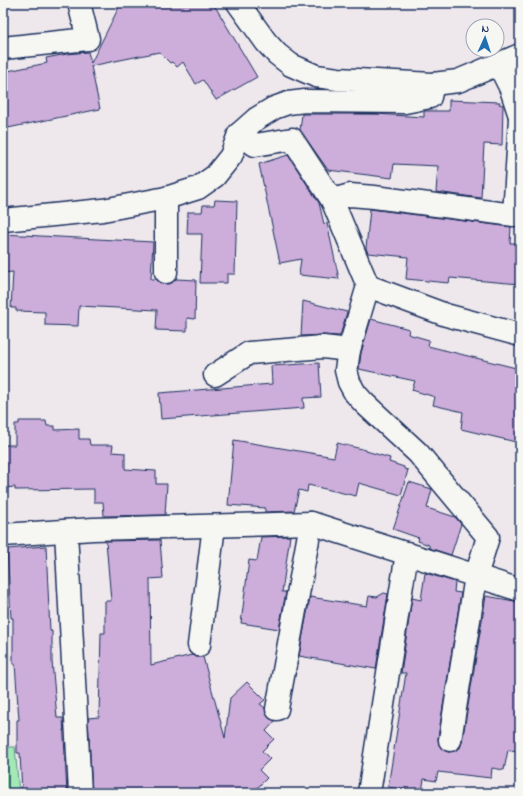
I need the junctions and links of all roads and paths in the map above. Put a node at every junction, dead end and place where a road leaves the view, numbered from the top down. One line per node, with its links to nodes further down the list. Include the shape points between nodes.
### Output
1 (80, 3): 3 (street, via 88,39)
2 (238, 3): 6 (street, via 277,54 302,72 338,80)
3 (3, 48)
4 (520, 55): 5 (street)
5 (499, 65): 6 (street, via 458,81); 7 (street, via 511,88)
6 (433, 84): 8 (street, via 430,97 405,102 305,100 288,103 262,115)
7 (520, 117): 10 (street, via 514,215 374,196 350,195)
8 (239, 134): 9 (street, via 231,156 215,176 198,188); 10 (street, via 255,145 292,139)
9 (166, 198): 11 (street, via 103,210); 12 (street)
10 (332, 200): 13 (street)
11 (3, 220)
12 (166, 272)
13 (368, 286): 14 (street, via 446,315); 15 (street)
14 (520, 335)
15 (349, 350): 16 (street, via 323,347 249,353); 22 (street, via 346,370 355,393 418,453 488,537)
16 (215, 375)
17 (312, 523): 18 (street); 21 (street); 25 (street)
18 (214, 526): 19 (street); 24 (street)
19 (66, 531): 20 (street); 27 (street)
20 (3, 535)
21 (407, 553): 22 (street); 28 (street)
22 (476, 576): 23 (street); 26 (street)
23 (520, 590)
24 (199, 645)
25 (277, 709)
26 (450, 740)
27 (80, 793)
28 (369, 793)

